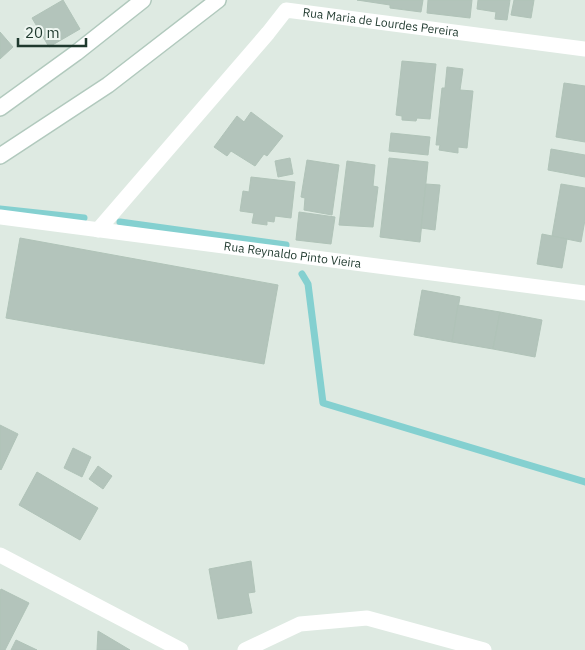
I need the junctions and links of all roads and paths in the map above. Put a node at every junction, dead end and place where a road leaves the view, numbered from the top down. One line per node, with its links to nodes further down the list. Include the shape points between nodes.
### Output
1 (143, 0): 5 (street)
2 (218, 0): 6 (street, via 108,85)
3 (290, 5): 4 (street, Rua Maria de Lourdes Pereira); 8 (street, Rua Maria de Lourdes Pereira)
4 (585, 49)
5 (0, 108)
6 (0, 156)
7 (0, 217): 8 (street, Rua Reynaldo Pinto Vieira)
8 (98, 230): 9 (street, Rua Reynaldo Pinto Vieira)
9 (585, 293)
10 (0, 555): 11 (street)
11 (181, 650)
12 (245, 650): 13 (street, via 300,624 367,618)
13 (484, 650)

